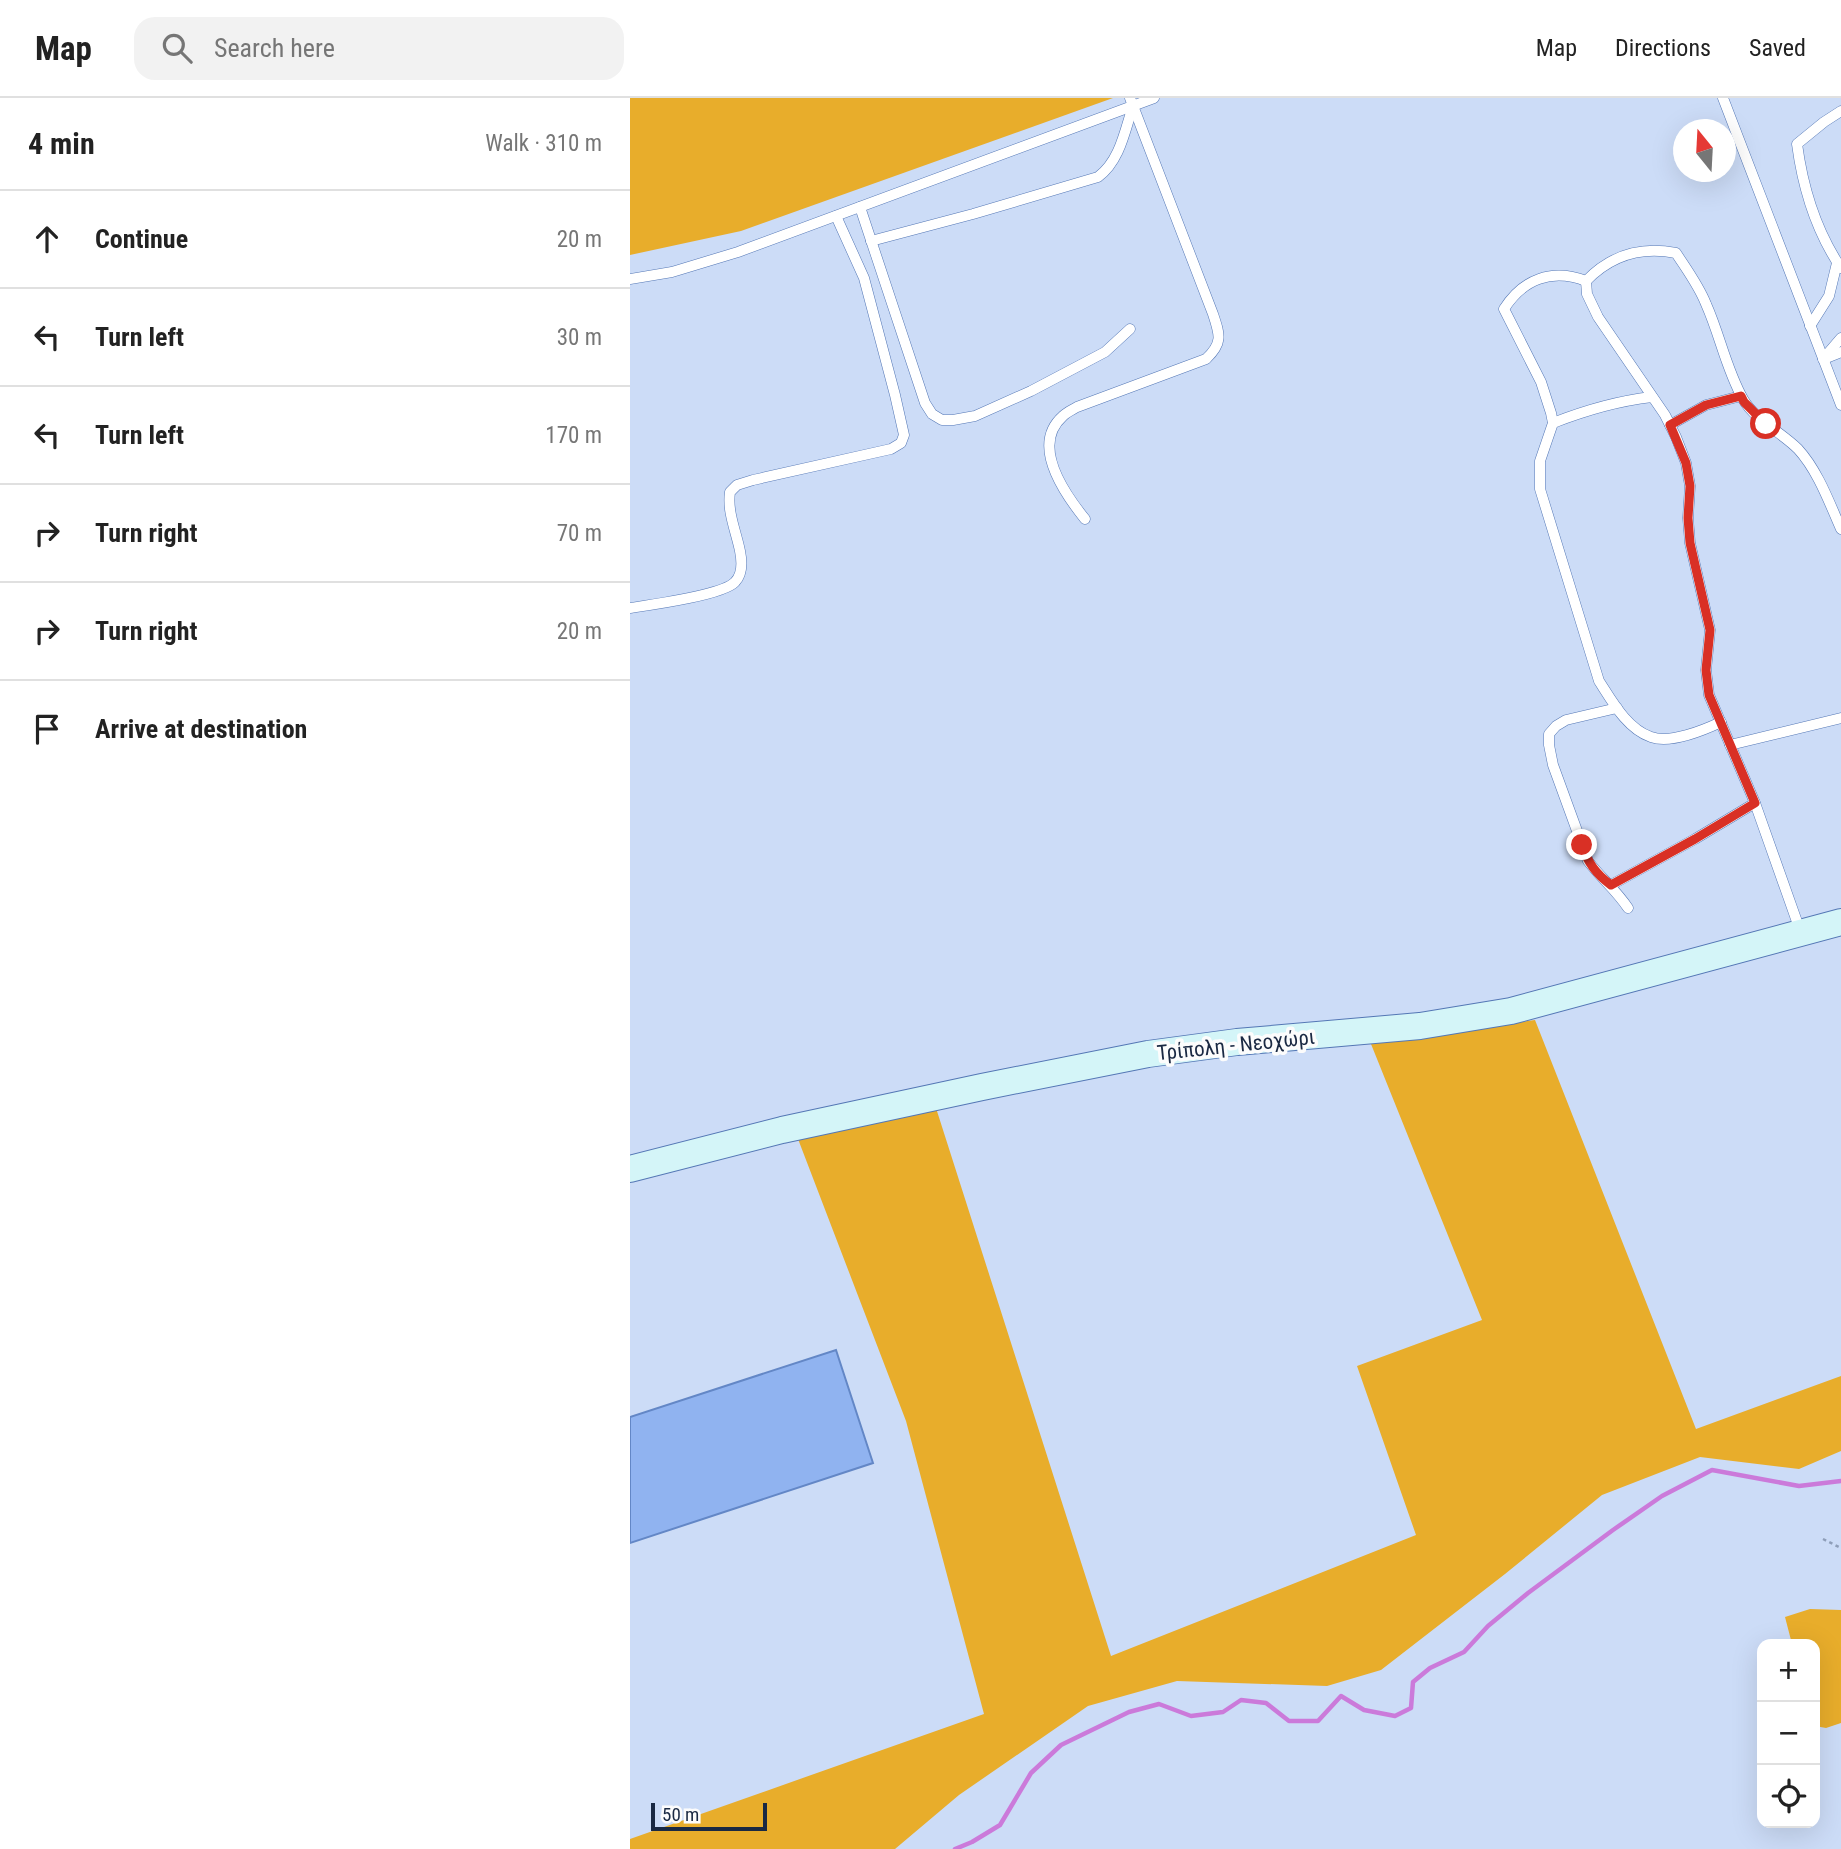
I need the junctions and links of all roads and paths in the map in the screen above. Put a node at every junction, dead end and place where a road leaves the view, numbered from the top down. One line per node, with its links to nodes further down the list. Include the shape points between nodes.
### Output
1 (1154, 98): 3 (lane)
2 (1723, 98): 11 (lane)
3 (1132, 102): 5 (lane); 7 (lane, via 1115,159 1098,177); 21 (lane, via 1213,314 1219,342 1206,359 1062,416 1049,437 1050,460 1068,499)
4 (1841, 111): 8 (lane, via 1797,144 1810,207)
5 (860, 207): 6 (lane); 7 (lane)
6 (836, 216): 9 (lane, via 738,252); 23 (lane, via 864,278 901,421 901,443 737,485 729,498 741,554 738,580 701,596)
7 (871, 241): 12 (lane, via 925,402 942,420 975,416 1031,391 1105,352)
8 (1839, 265): 11 (lane, via 1829,296)
9 (630, 279)
10 (1586, 281): 16 (lane, via 1606,264 1630,253 1676,253 1706,304); 17 (lane, via 1598,317); 19 (lane, via 1567,276 1538,279 1518,291 1504,309 1541,382)
11 (1810, 326): 15 (lane)
12 (1130, 329)
13 (1841, 338): 15 (lane)
14 (1841, 352): 15 (lane)
15 (1823, 359): 18 (lane)
16 (1741, 396): 20 (lane, via 1706,405); 22 (lane, via 1800,452)
17 (1652, 397): 19 (lane, via 1601,406); 20 (lane)
18 (1841, 405)
19 (1553, 423): 24 (lane, via 1540,461 1540,489 1599,681)
20 (1670, 425): 26 (lane, via 1690,486 1690,543 1710,630 1709,695)
21 (1085, 519)
22 (1841, 529)
23 (630, 608)
24 (1617, 708): 26 (lane, via 1652,737 1683,735); 29 (lane, via 1566,720 1549,734 1553,765 1588,861)
25 (1841, 718): 27 (lane)
26 (1721, 722): 27 (lane)
27 (1731, 745): 28 (lane)
28 (1755, 803): 29 (lane); 32 (lane)
29 (1611, 885): 30 (lane)
30 (1628, 908)
31 (1841, 922): 32 (main road, Τρίπολη - Νεοχώρι)
32 (1801, 933): 33 (main road, Τρίπολη - Νεοχώρι, via 1511,1011 1420,1026 1137,1056 782,1130)
33 (630, 1169)
34 (1823, 1539): 35 (path)
35 (1841, 1548)

